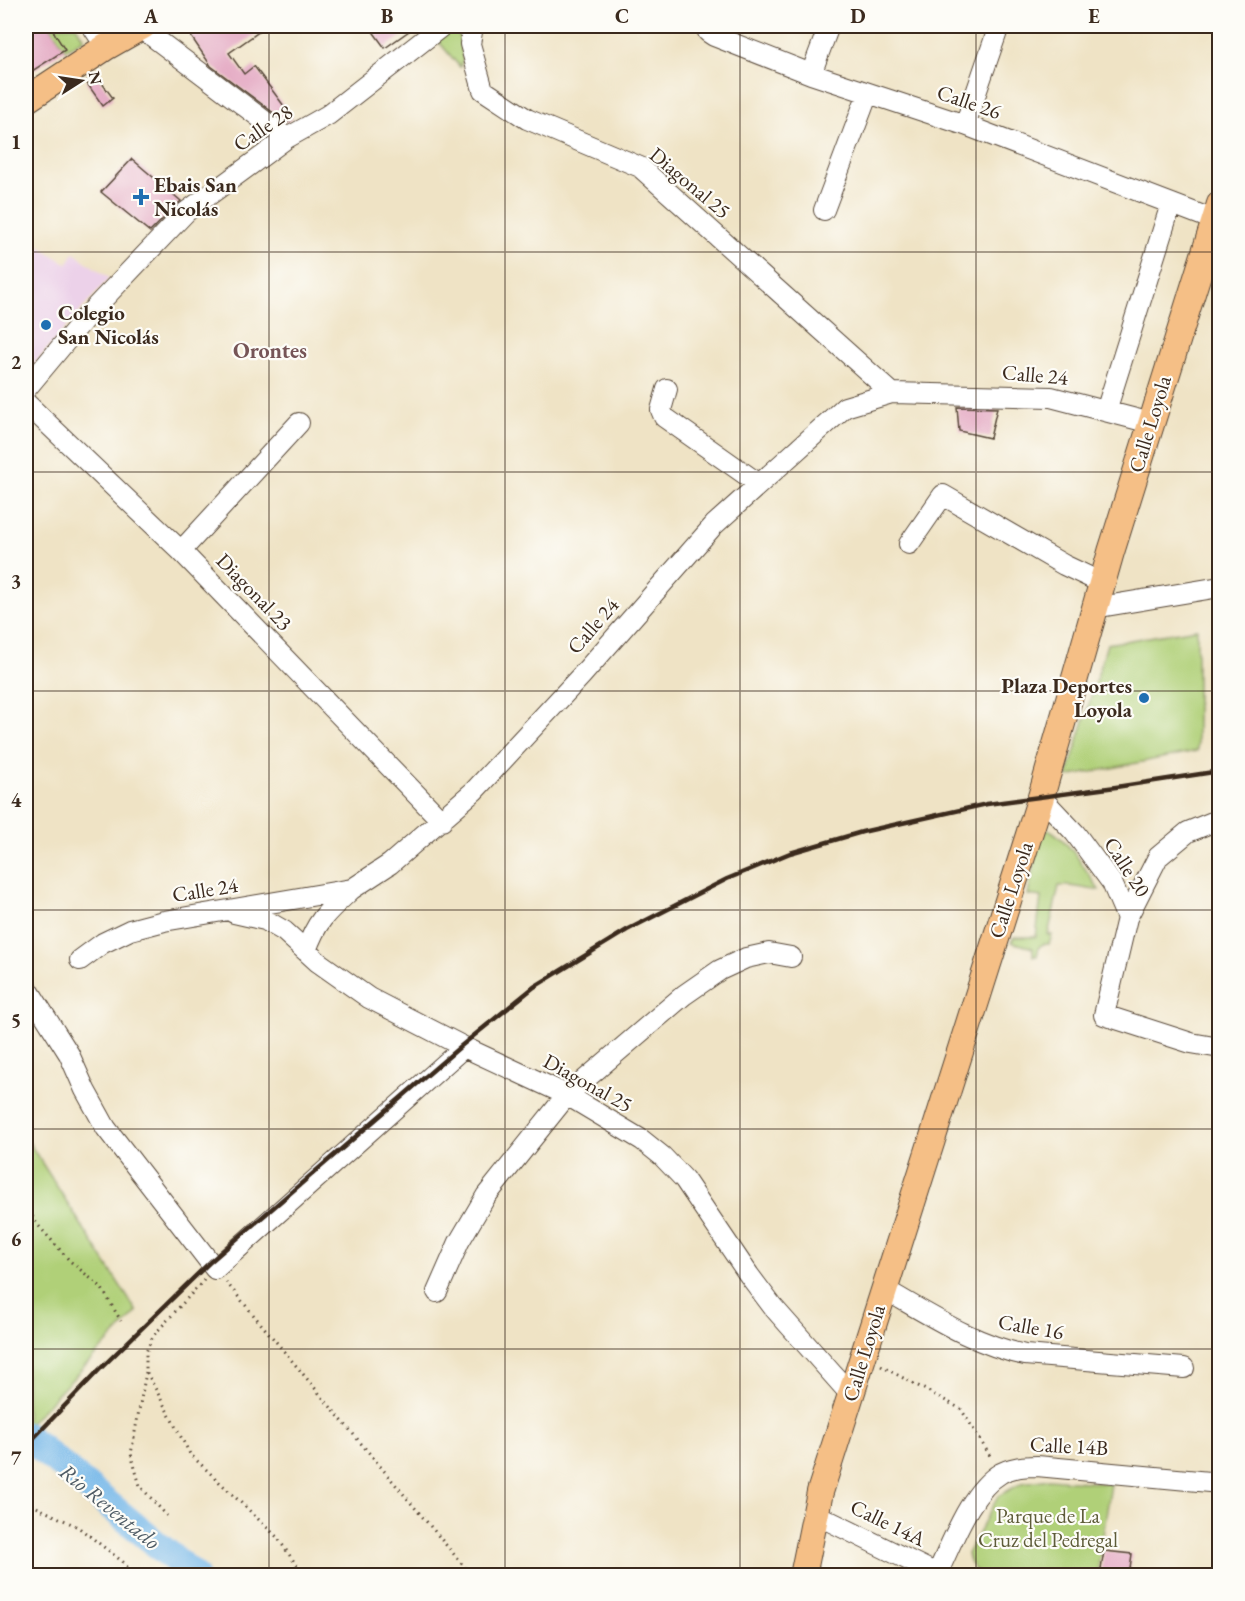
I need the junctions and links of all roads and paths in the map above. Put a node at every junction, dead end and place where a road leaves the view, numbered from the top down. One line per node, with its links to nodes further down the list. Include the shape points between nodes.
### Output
1 (92, 26): 8 (street)
2 (142, 26): 8 (main road); 13 (street)
3 (442, 26): 13 (street, Calle 28, via 328,115)
4 (473, 26): 19 (street, Diagonal 25, via 470,44 483,90 526,119 640,168)
5 (829, 26): 9 (street)
6 (999, 26): 12 (street)
7 (707, 29): 9 (street, Calle 26)
8 (106, 47): 11 (main road)
9 (811, 74): 10 (street, Calle 26)
10 (868, 93): 12 (street, Calle 26); 15 (street)
11 (26, 100)
12 (965, 125): 14 (street, Calle 26)
13 (287, 138): 17 (street, Calle 28, via 186,212 86,317)
14 (1172, 204): 16 (street, Calle 26); 21 (street)
15 (824, 210)
16 (1217, 212): 23 (main road, Calle Loyola)
17 (26, 388)
18 (667, 389): 24 (street, via 664,417)
19 (892, 393): 21 (street, Calle 24, via 1051,397); 24 (street, Calle 24, via 845,407)
20 (26, 403): 26 (street, Diagonal 23)
21 (1106, 411): 23 (street, Calle 24)
22 (299, 423): 26 (street)
23 (1151, 423): 27 (main road, Calle Loyola)
24 (759, 484): 32 (street, Calle 24, via 714,525 582,675)
25 (909, 544): 27 (street, via 943,495 1045,555)
26 (181, 551): 32 (street, Diagonal 23)
27 (1102, 583): 29 (main road, Calle Loyola)
28 (1220, 587): 29 (street)
29 (1094, 608): 30 (main road, Calle Loyola)
30 (1041, 797): 35 (street, Calle 20, via 1075,833 1112,883); 45 (main road, Calle Loyola)
31 (1220, 819): 35 (street, Calle 20, via 1188,832 1158,857)
32 (442, 821): 33 (street, Calle 24)
33 (352, 889): 34 (street, Calle 24); 36 (street, via 322,917)
34 (224, 911): 36 (street, Diagonal 25, via 266,920); 38 (street, Calle 24, via 130,930)
35 (1127, 918): 41 (street, via 1104,1015)
36 (306, 951): 40 (street, Diagonal 25, via 369,998)
37 (791, 957): 42 (street, via 769,952 746,957 720,970 684,995)
38 (80, 960)
39 (26, 986): 44 (street, via 69,1054 106,1128)
40 (464, 1047): 42 (street, Diagonal 25); 44 (street)
41 (1220, 1048)
42 (567, 1095): 46 (street, via 486,1196 459,1242); 51 (street, Diagonal 25, via 642,1140 684,1179 773,1307)
43 (26, 1206): 47 (path, via 70,1261 101,1287)
44 (213, 1266): 50 (path, via 153,1336 146,1352); 59 (path)
45 (884, 1289): 48 (main road, Calle Loyola); 49 (street, Calle 16, via 977,1341 1001,1350)
46 (437, 1292)
47 (121, 1321)
48 (863, 1357): 51 (main road, Calle Loyola); 52 (path, via 961,1409)
49 (1184, 1368)
50 (146, 1371): 56 (path, via 131,1454 140,1486); 58 (path, via 190,1454 276,1537)
51 (851, 1395): 55 (main road, Calle Loyola)
52 (1001, 1473): 53 (street, Calle 14B, via 1037,1466); 61 (street, via 968,1509)
53 (1220, 1483)
54 (26, 1502): 57 (path, via 78,1527)
55 (815, 1514): 60 (main road, Calle Loyola); 61 (street, Calle 14A)
56 (167, 1516)
57 (135, 1575)
58 (304, 1575)
59 (472, 1575)
60 (803, 1575)
61 (939, 1575)

